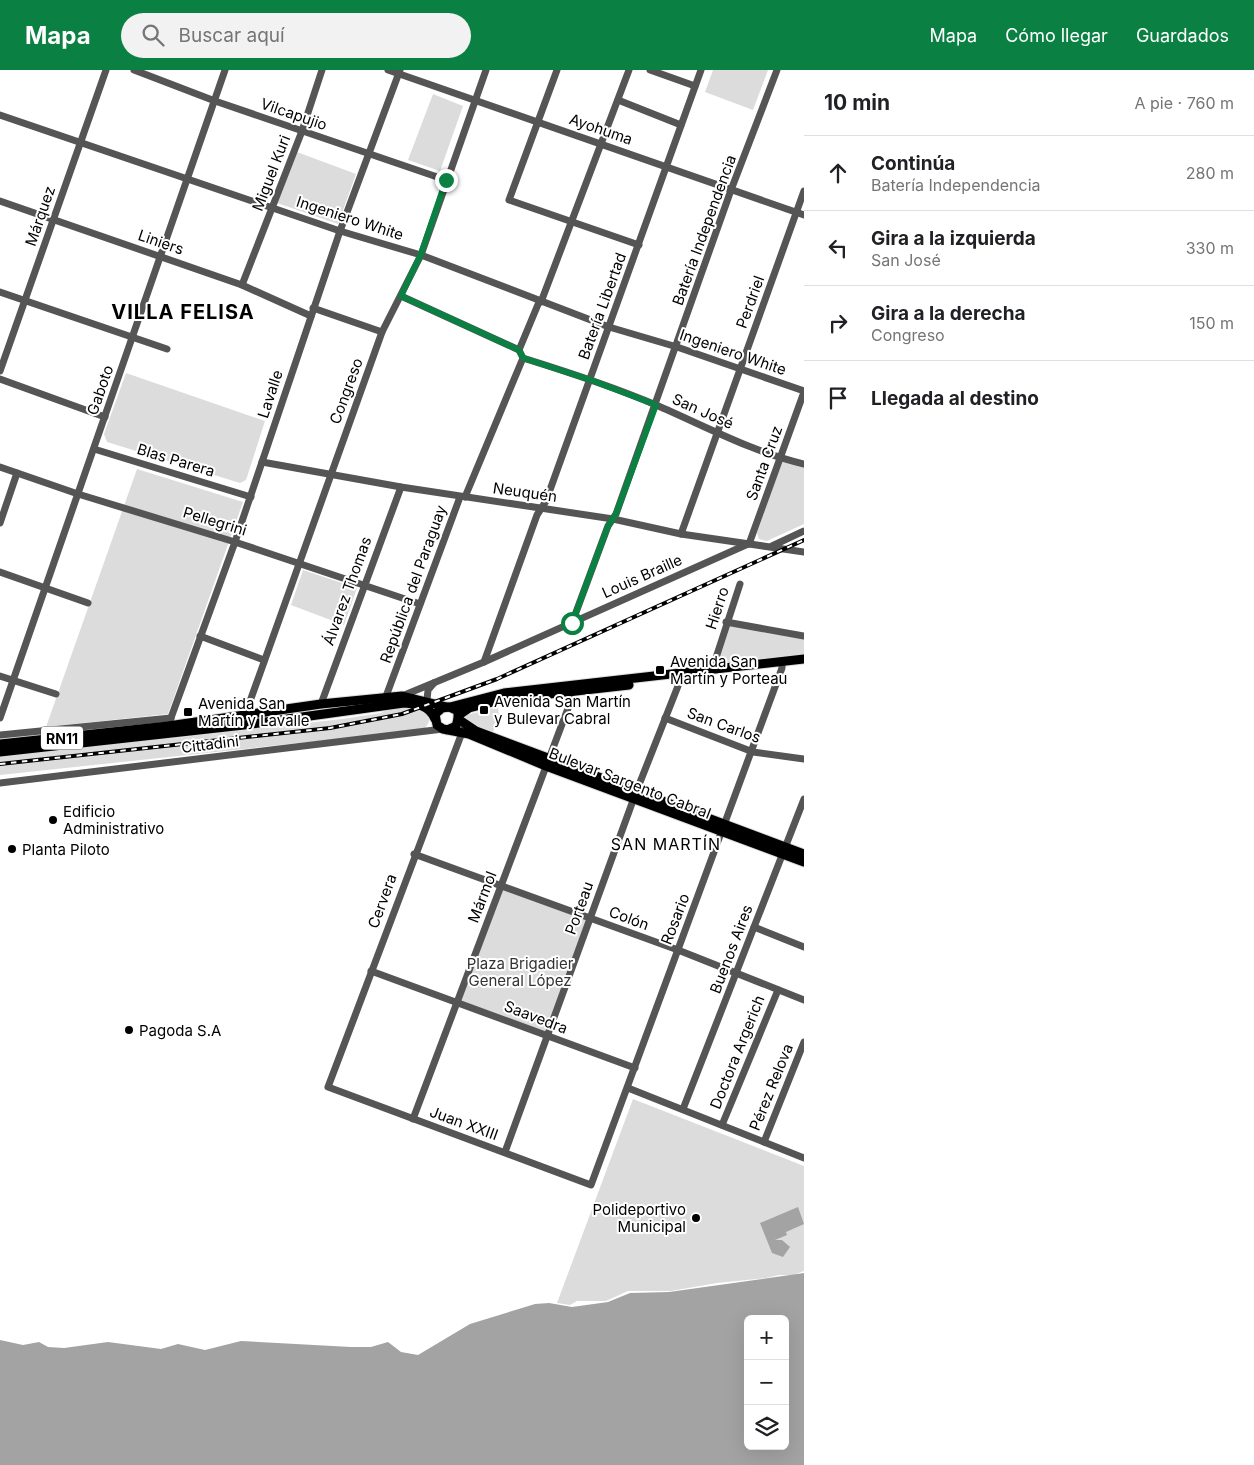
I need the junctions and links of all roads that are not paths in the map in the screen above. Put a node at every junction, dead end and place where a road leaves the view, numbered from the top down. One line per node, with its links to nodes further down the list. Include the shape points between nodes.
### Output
1 (106, 70): 21 (street, Márquez)
2 (134, 70): 16 (street, Vilcapujio)
3 (226, 70): 16 (street, Gaboto)
4 (322, 70): 20 (street, Miguel Kuri)
5 (388, 70): 12 (street, Ayohuma)
6 (486, 70): 14 (street, Congreso)
7 (557, 70): 18 (street)
8 (629, 70): 15 (street)
9 (650, 70): 13 (street)
10 (701, 70): 13 (street, Batería Libertad)
11 (777, 70): 27 (street, Batería Independencia)
12 (399, 72): 14 (street, Ayohuma); 23 (street, Lavalle)
13 (695, 86): 19 (street, Batería Libertad)
14 (474, 100): 18 (street, Ayohuma); 26 (street, Congreso)
15 (618, 100): 19 (street); 22 (street)
16 (215, 101): 20 (street, Vilcapujio); 25 (street, Gaboto)
17 (0, 115): 21 (street, Ingeniero White)
18 (536, 122): 22 (street, Ayohuma); 34 (street, via 509,200)
19 (681, 125): 24 (street, Batería Libertad)
20 (302, 131): 23 (street, Vilcapujio); 30 (street, Miguel Kuri)
21 (81, 143): 25 (street, Ingeniero White); 33 (street, Márquez)
22 (600, 144): 24 (street, Ayohuma); 34 (street)
23 (368, 154): 26 (street, Vilcapujio); 35 (street, Lavalle)
24 (666, 166): 27 (street, Ayohuma); 36 (street, Batería Libertad)
25 (188, 178): 30 (street, Ingeniero White); 38 (street, Gaboto)
26 (446, 180): 37 (street, Congreso)
27 (731, 190): 31 (street, Ayohuma); 49 (street, Batería Independencia)
28 (804, 191): 31 (street, Perdriel)
29 (0, 201): 33 (street, Liniers)
30 (272, 208): 35 (street, Ingeniero White); 39 (street, Miguel Kuri)
31 (796, 212): 32 (street, Ayohuma); 53 (street, Perdriel)
32 (804, 215)
33 (53, 221): 38 (street, Liniers); 42 (street, Márquez)
34 (572, 222): 36 (street); 43 (street)
35 (340, 231): 37 (street, Ingeniero White); 44 (street, Lavalle)
36 (639, 245): 46 (street, Batería Libertad)
37 (421, 254): 41 (street, Congreso); 43 (street, Ingeniero White)
38 (161, 256): 39 (street, Liniers); 48 (street, Gaboto)
39 (242, 285): 45 (street, Liniers)
40 (0, 292): 42 (street)
41 (401, 296): 47 (street, Congreso); 51 (street)
42 (25, 300): 48 (street); 54 (street, Márquez)
43 (540, 302): 46 (street, Ingeniero White); 51 (street)
44 (313, 308): 45 (street, Lavalle); 47 (street)
45 (311, 316): 63 (street, Lavalle)
46 (610, 327): 49 (street, Ingeniero White); 56 (street, Batería Libertad)
47 (382, 332): 67 (street, Congreso)
48 (133, 338): 50 (street); 59 (street, Gaboto)
49 (677, 347): 53 (street, Ingeniero White); 58 (street, Batería Independencia)
50 (167, 350)
51 (519, 350): 52 (street)
52 (523, 358): 56 (street, San José); 71 (street, República del Paraguay)
53 (740, 369): 57 (street, Ingeniero White); 60 (street, Perdriel)
54 (0, 371)
55 (0, 380): 59 (street)
56 (591, 380): 58 (street, San José); 72 (street, Batería Libertad)
57 (804, 392): 62 (street, Santa Cruz)
58 (656, 405): 60 (street, San José); 73 (street, Batería Independencia)
59 (105, 417): 61 (street, Gaboto)
60 (716, 433): 62 (street, San José); 76 (street, Perdriel)
61 (94, 449): 69 (street, Gaboto); 70 (street, Blas Parera)
62 (782, 458): 64 (street, San José); 78 (street, Santa Cruz)
63 (262, 462): 67 (street, Neuquén); 70 (street, Lavalle)
64 (804, 464)
65 (0, 467): 66 (street, Pellegrini)
66 (16, 473): 69 (street, Pellegrini); 74 (street)
67 (331, 475): 68 (street, Neuquén); 81 (street, Congreso)
68 (401, 487): 71 (street, Neuquén); 84 (street, Álvarez Thomas)
69 (78, 494): 77 (street, Pellegrini); 85 (street, Gaboto)
70 (251, 497): 77 (street, Lavalle)
71 (462, 497): 72 (street, Neuquén); 87 (street, República del Paraguay)
72 (542, 508): 73 (street, Neuquén); 94 (street, Batería Libertad)
73 (612, 520): 76 (street, Neuquén); 89 (street, Batería Independencia)
74 (0, 523)
75 (804, 531): 79 (street)
76 (681, 534): 78 (street, Neuquén)
77 (235, 542): 81 (street, Pellegrini); 90 (street, Lavalle)
78 (749, 544): 79 (street, Neuquén); 89 (street, Louis Braille)
79 (771, 546): 80 (street, Neuquén)
80 (804, 552)
81 (300, 564): 84 (street, Pellegrini); 93 (street, Congreso)
82 (0, 572): 85 (street)
83 (740, 584): 88 (street, Hierro)
84 (363, 585): 87 (street, Pellegrini); 108 (street, Álvarez Thomas)
85 (45, 588): 86 (street); 100 (street, Gaboto)
86 (88, 603)
87 (420, 604): 101 (street, República del Paraguay)
88 (726, 622): 91 (street); 97 (street, Hierro)
89 (572, 623): 94 (street, Louis Braille)
90 (200, 636): 93 (street); 114 (street, Lavalle)
91 (804, 636)
92 (804, 659): 95 (main road)
93 (264, 660): 113 (street, Congreso)
94 (484, 662): 102 (street, Louis Braille)
95 (782, 665): 96 (main road); 97 (main road); 99 (main road); 121 (street, Rosario)
96 (804, 666)
97 (712, 670): 99 (main road)
98 (0, 676): 100 (street)
99 (679, 676): 103 (main road); 111 (street, Porteau)
100 (13, 680): 104 (street); 110 (street, Gaboto)
101 (391, 681): 105 (street, República del Paraguay); 106 (street, República del Paraguay)
102 (436, 681): 105 (street, Louis Braille); 107 (street, via 428,690)
103 (572, 688): 109 (main road, via 504,693); 115 (main road, via 469,708); 123 (street, Mármol)
104 (56, 694)
105 (401, 696): 106 (main road, RN11); 107 (main road, RN11)
106 (385, 699): 108 (main road, RN11)
107 (427, 700): 109 (main road, RN11)
108 (320, 704): 113 (main road, RN11)
109 (448, 707): 112 (main road, via 438,711); 115 (main road, via 455,708)
110 (0, 718)
111 (665, 718): 121 (street, San Carlos); 125 (street, Porteau)
112 (435, 720): 113 (main road, RN11, via 432,712 424,706 404,703); 116 (main road, RN11); 117 (street)
113 (244, 721): 114 (main road, RN11); 120 (main road, RN11)
114 (169, 722): 118 (street); 119 (main road, RN11)
115 (461, 723): 116 (main road, Bulevar Sargento Cabral); 123 (main road, Bulevar Sargento Cabral); 129 (street, Cervera)
116 (445, 729): 117 (street, Cittadini)
117 (423, 733): 124 (street, Cittadini)
118 (0, 735)
119 (0, 744)
120 (0, 752)
121 (752, 752): 122 (street, San Carlos); 127 (street, Rosario)
122 (804, 759)
123 (547, 762): 125 (main road, Bulevar Sargento Cabral); 132 (street, Mármol)
124 (0, 783)
125 (635, 795): 127 (main road, Bulevar Sargento Cabral); 133 (street, Porteau)
126 (804, 799): 128 (street, Buenos Aires)
127 (724, 829): 128 (main road, Bulevar Sargento Cabral); 136 (street, Rosario)
128 (784, 851): 130 (main road, Bulevar Sargento Cabral); 131 (main road, Bulevar Sargento Cabral); 134 (street, Buenos Aires)
129 (414, 854): 132 (street, Colón); 137 (street, Cervera)
130 (804, 854)
131 (804, 862)
132 (501, 886): 133 (street, Colón); 141 (street, Mármol)
133 (590, 918): 136 (street, Colón); 142 (street, Porteau)
134 (754, 927): 135 (street); 138 (street, Buenos Aires)
135 (804, 947)
136 (678, 950): 138 (street, Colón); 144 (street, Rosario)
137 (371, 971): 141 (street, Saavedra); 145 (street, Cervera)
138 (736, 973): 139 (street, Colón); 147 (street, Buenos Aires)
139 (778, 990): 140 (street, Colón); 149 (street, Doctora Argerich)
140 (804, 1000)
141 (457, 1002): 142 (street, Saavedra); 148 (street, Mármol)
142 (548, 1037): 144 (street, Saavedra); 151 (street, Porteau)
143 (804, 1042): 150 (street, Pérez Relova)
144 (635, 1068): 146 (street, Rosario)
145 (328, 1087): 148 (street, Juan XXIII)
146 (628, 1088): 147 (street); 153 (street, Rosario)
147 (683, 1109): 149 (street)
148 (413, 1119): 151 (street, Juan XXIII)
149 (722, 1125): 150 (street)
150 (764, 1142): 152 (street)
151 (505, 1152): 153 (street, Juan XXIII)
152 (804, 1158)
153 (591, 1184)

